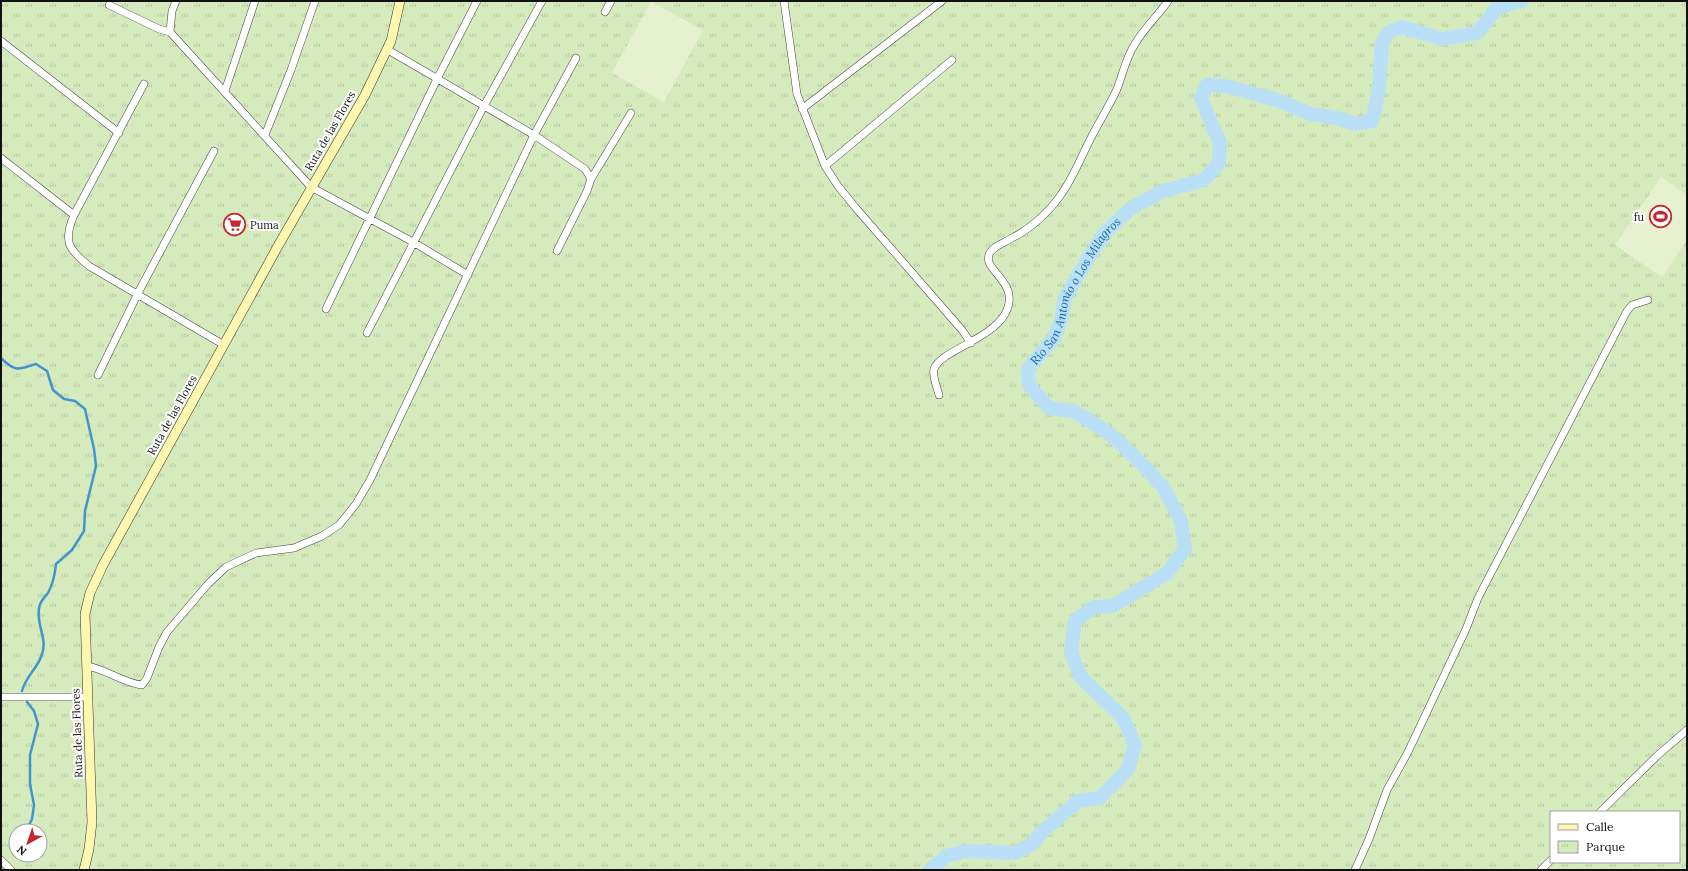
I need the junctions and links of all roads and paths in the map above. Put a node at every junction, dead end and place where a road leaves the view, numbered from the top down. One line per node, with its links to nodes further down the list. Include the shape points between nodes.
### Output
1 (176, 1): 13 (street, via 172,11)
2 (255, 1): 20 (street)
3 (315, 1): 25 (street)
4 (477, 1): 18 (street)
5 (542, 1): 21 (street)
6 (611, 1): 12 (street)
7 (784, 1): 22 (street, via 796,94)
8 (942, 1): 22 (street)
9 (1168, 1): 41 (street, via 1145,27 1134,45 1117,89 1080,163 1060,196 1039,219 989,254 991,267 1008,288 1009,301 1000,323)
10 (398, 2): 15 (main road, Ruta de las Flores, via 395,28)
11 (110, 5): 13 (street, via 154,27)
12 (606, 12)
13 (170, 32): 20 (street)
14 (1, 41): 24 (street)
15 (388, 50): 18 (street); 31 (main road, Ruta de las Flores)
16 (576, 58): 26 (street)
17 (952, 60): 29 (street)
18 (437, 79): 21 (street); 33 (street)
19 (144, 84): 24 (street)
20 (225, 91): 25 (street)
21 (484, 106): 26 (street); 34 (street)
22 (802, 109): 29 (street)
23 (631, 113): 30 (street)
24 (119, 133): 32 (street)
25 (265, 135): 31 (street)
26 (534, 135): 30 (street, via 585,169); 36 (street)
27 (214, 151): 37 (street)
28 (1, 158): 32 (street)
29 (825, 166): 41 (street, via 854,207)
30 (591, 179): 35 (street)
31 (311, 187): 33 (street); 42 (main road, Ruta de las Flores)
32 (74, 215): 37 (street, via 68,229 68,240 72,249 89,266)
33 (370, 219): 34 (street); 39 (street)
34 (413, 242): 36 (street); 40 (street)
35 (557, 252)
36 (468, 275): 45 (street, via 370,480 356,504 339,525 322,536 294,548 256,553 226,567 167,632 142,685 134,684 105,670)
37 (138, 293): 42 (street); 43 (street)
38 (1648, 300): 54 (street, via 1632,305 1627,311 1478,598 1408,752 1387,790)
39 (326, 309)
40 (367, 333)
41 (971, 343): 44 (street, via 942,359 934,368 933,374)
42 (224, 345): 45 (main road, Ruta de las Flores, via 90,593 85,614)
43 (98, 375)
44 (939, 395)
45 (87, 666): 47 (main road, Ruta de las Flores)
46 (1, 697): 47 (street)
47 (88, 697): 53 (main road, Ruta de las Flores, via 92,822)
48 (1687, 730): 49 (street)
49 (1601, 811)
50 (1, 860): 52 (street)
51 (1550, 861): 55 (street)
52 (11, 870)
53 (84, 870)
54 (1355, 870)
55 (1541, 870)

